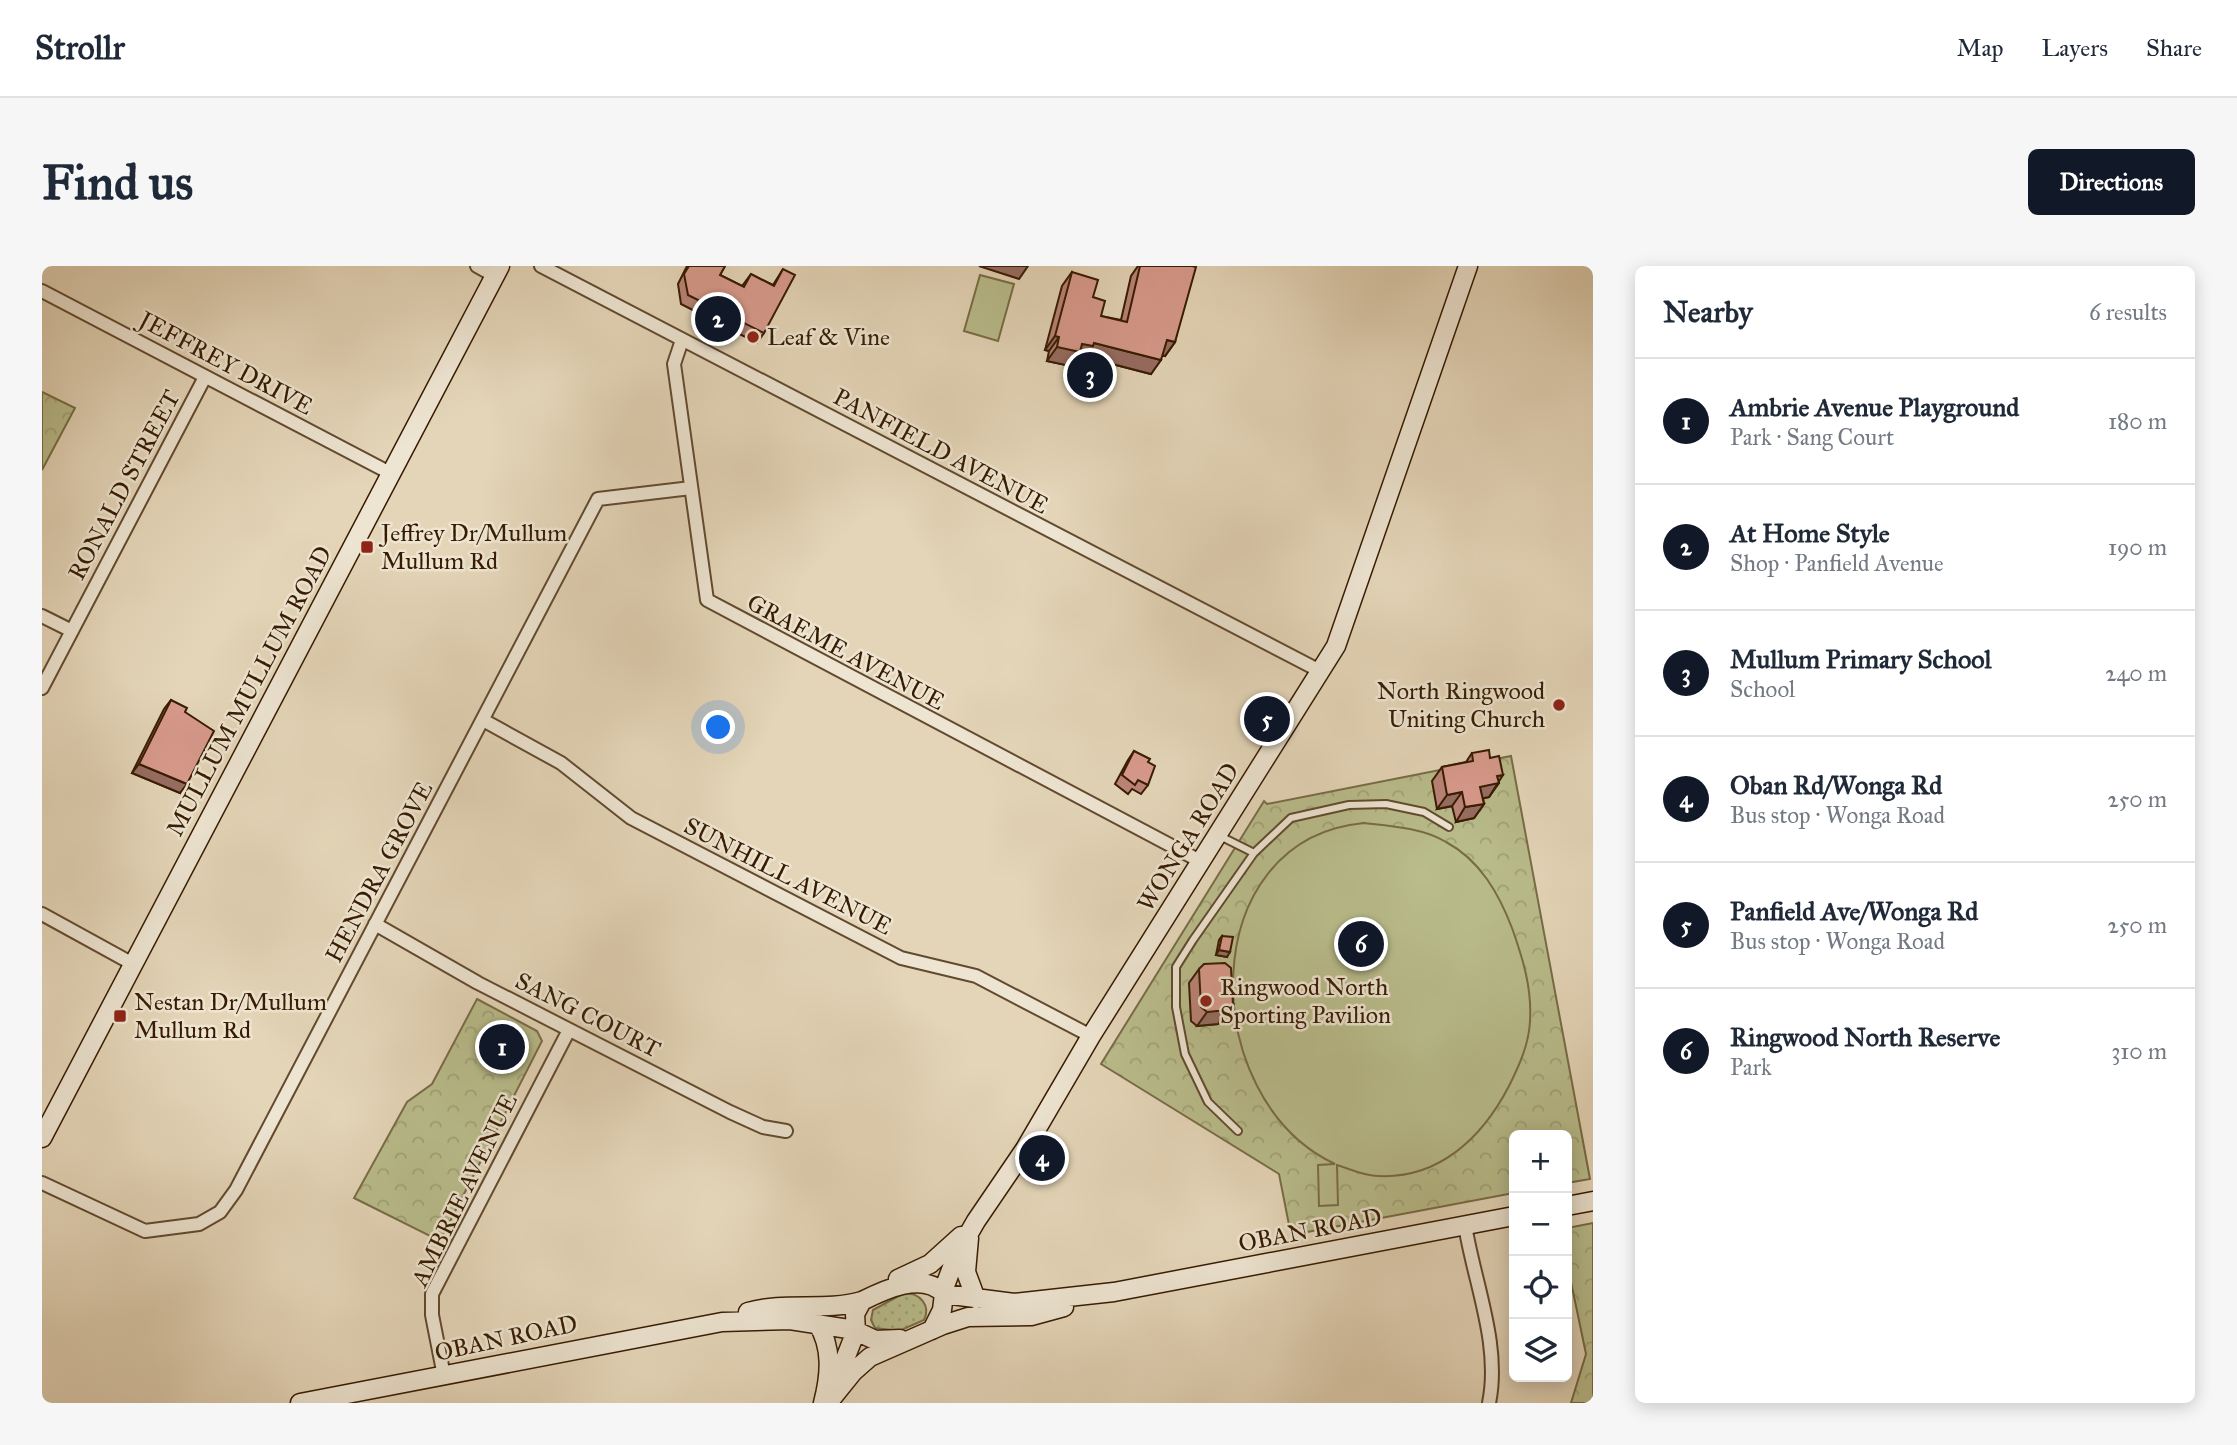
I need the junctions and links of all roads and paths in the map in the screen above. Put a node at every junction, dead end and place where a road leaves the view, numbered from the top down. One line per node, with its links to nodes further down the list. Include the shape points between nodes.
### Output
1 (477, 266): 4 (street)
2 (541, 266): 6 (street, PANFIELD AVENUE)
3 (1468, 266): 12 (main road, WONGA ROAD, via 1343,629)
4 (497, 271): 8 (main road, MULLUM MULLUM ROAD)
5 (42, 291): 7 (street, JEFFREY DRIVE)
6 (682, 340): 9 (street, GRAEME AVENUE, via 674,364); 12 (street, PANFIELD AVENUE)
7 (205, 377): 8 (street, JEFFREY DRIVE); 11 (street, RONALD STREET)
8 (390, 472): 21 (main road, MULLUM MULLUM ROAD)
9 (691, 488): 14 (street, HENDRA GROVE, via 598,499); 18 (street, GRAEME AVENUE, via 707,600 715,607)
10 (42, 616): 11 (street)
11 (72, 631): 13 (street, RONALD STREET)
12 (1322, 672): 16 (main road, WONGA ROAD)
13 (42, 688)
14 (483, 720): 20 (street, HENDRA GROVE); 23 (street, SUNHILL AVENUE, via 561,763 632,818 901,958 976,976)
15 (1449, 827): 17 (lane, via 1407,807 1358,804 1291,818)
16 (1218, 835): 17 (lane); 18 (main road, WONGA ROAD)
17 (1254, 853): 24 (lane, via 1176,967 1176,1007 1185,1054 1208,1102)
18 (1202, 862): 23 (main road, WONGA ROAD)
19 (42, 915): 21 (street)
20 (375, 924): 22 (street, SANG COURT); 27 (street, HENDRA GROVE, via 236,1190 220,1212 199,1224 145,1231)
21 (133, 964): 26 (main road, MULLUM MULLUM ROAD)
22 (569, 1030): 25 (street, SANG COURT, via 730,1112); 41 (street, AMBRIE AVENUE, via 432,1294)
23 (1091, 1036): 31 (main road, WONGA ROAD, via 1025,1149)
24 (1238, 1130)
25 (786, 1132)
26 (43, 1133)
27 (42, 1183)
28 (1593, 1201): 29 (main road)
29 (1572, 1205)
30 (1509, 1217): 32 (main road, OBAN ROAD)
31 (974, 1224): 33 (main road, WONGA ROAD); 35 (main road, via 967,1272); 36 (main road, via 929,1264)
32 (1465, 1225): 34 (main road, OBAN ROAD); 44 (street, via 1490,1348 1493,1378)
33 (944, 1292): 35 (main road, OBAN ROAD); 36 (main road, OBAN ROAD, via 911,1283); 40 (main road, WONGA ROAD, via 942,1310)
34 (1114, 1292): 35 (main road, OBAN ROAD, via 1031,1302); 40 (main road, OBAN ROAD, via 1040,1314 964,1318)
35 (976, 1299)
36 (863, 1300): 37 (main road, OBAN ROAD, via 838,1307 765,1308); 39 (main road)
37 (722, 1322): 38 (main road, OBAN ROAD); 41 (main road, OBAN ROAD)
38 (817, 1323): 39 (main road, OBAN ROAD); 43 (main road, via 829,1364)
39 (855, 1331): 40 (main road, OBAN ROAD, via 885,1341); 43 (main road)
40 (930, 1331): 43 (main road, via 866,1360)
41 (444, 1376): 42 (main road, OBAN ROAD)
42 (300, 1403)
43 (826, 1403)
44 (1489, 1403)

